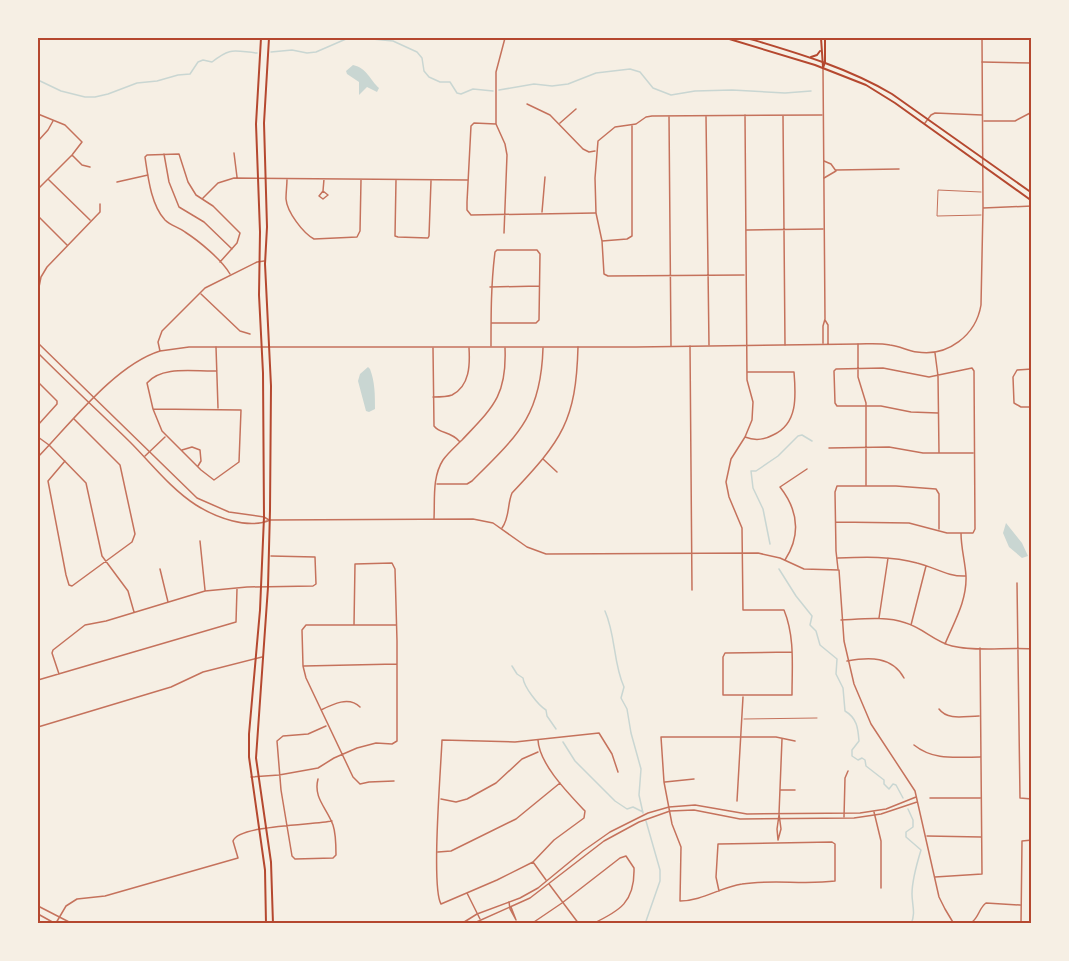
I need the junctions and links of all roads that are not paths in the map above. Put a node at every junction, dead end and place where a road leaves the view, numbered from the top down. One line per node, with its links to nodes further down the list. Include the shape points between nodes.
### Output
1 (261, 38): 15 (main road)
2 (268, 38): 16 (main road)
3 (505, 38): 30 (street, via 496,72)
4 (726, 38): 14 (main road)
5 (747, 38): 10 (main road)
6 (821, 38): 9 (main road)
7 (825, 38): 11 (main road)
8 (982, 38): 12 (street)
9 (821, 48): 10 (main road); 11 (main road)
10 (811, 57): 11 (main road)
11 (823, 62): 14 (main road); 27 (main road, via 872,82)
12 (982, 62): 13 (street); 25 (street)
13 (1032, 63)
14 (823, 68): 24 (street); 32 (main road, via 866,85)
15 (258, 98): 16 (main road); 40 (main road)
16 (265, 98): 38 (main road)
17 (527, 104): 31 (street)
18 (576, 109): 31 (street)
19 (1032, 112): 29 (street, via 1015,121)
20 (38, 114): 28 (street)
21 (706, 115): 22 (street); 26 (street); 88 (street)
22 (745, 115): 23 (street); 77 (street)
23 (783, 115): 24 (street); 78 (street)
24 (823, 115): 42 (street)
25 (982, 115): 27 (street, via 935,113); 29 (street)
26 (669, 116): 33 (street, via 646,117); 87 (street)
27 (927, 119): 32 (street); 41 (main road)
28 (53, 120): 34 (street); 39 (street, via 65,125 82,142)
29 (982, 121): 41 (street)
30 (496, 124): 59 (street, via 471,126); 72 (street, via 507,155)
31 (559, 124): 35 (street, via 583,148)
32 (925, 124): 44 (main road)
33 (632, 125): 35 (street, via 615,126 608,131 598,141); 80 (street, via 632,236)
34 (38, 141)
35 (596, 151): 71 (street)
36 (234, 153): 49 (street)
37 (164, 154): 47 (street, via 146,156); 65 (street, via 179,154 189,185); 82 (street, via 179,207 204,222)
38 (264, 154): 40 (main road); 51 (main road)
39 (72, 155): 43 (street); 55 (street)
40 (257, 155): 50 (main road)
41 (983, 160): 44 (street); 64 (main road)
42 (823, 161): 46 (street); 57 (street)
43 (90, 167)
44 (984, 167): 63 (street); 66 (main road)
45 (899, 169): 46 (street)
46 (836, 170): 57 (street)
47 (148, 175): 60 (street); 84 (street, via 155,203 166,221)
48 (545, 177): 70 (street)
49 (237, 178): 50 (street); 65 (street, via 218,183)
50 (258, 178): 51 (street); 85 (main road)
51 (265, 178): 52 (street); 83 (main road)
52 (287, 178): 53 (street); 54 (street, via 288,207 314,239 357,237)
53 (324, 178): 54 (street); 62 (street)
54 (361, 178): 56 (street)
55 (48, 179): 61 (street); 75 (street)
56 (396, 179): 58 (street); 58 (street, via 395,236 418,238 429,236)
57 (823, 179): 76 (street)
58 (431, 180): 59 (street)
59 (468, 180): 72 (street, via 467,210 471,215)
60 (117, 182)
61 (38, 189)
62 (323, 190)
63 (983, 192): 69 (street); 73 (lane, via 938,190 938,216)
64 (1032, 193)
65 (203, 200): 82 (street, via 240,233)
66 (1032, 201)
67 (100, 204): 75 (street, via 100,212)
68 (1032, 206): 69 (street)
69 (983, 208): 73 (street)
70 (542, 213): 71 (street); 72 (street)
71 (596, 213): 80 (street)
72 (504, 214): 79 (street)
73 (983, 215): 116 (street, via 979,316 959,341)
74 (38, 216): 81 (street)
75 (91, 221): 81 (street)
76 (824, 229): 78 (street); 94 (street)
77 (746, 230): 78 (street); 89 (street)
78 (783, 230): 104 (street)
79 (504, 233)
80 (602, 241): 87 (street, via 602,272 606,275)
81 (67, 246): 92 (street, via 43,273)
82 (232, 249): 84 (street)
83 (265, 261): 85 (street); 114 (main road)
84 (220, 262): 86 (street)
85 (259, 262): 86 (street); 113 (main road)
86 (230, 275): 93 (street)
87 (670, 275): 88 (street); 106 (street)
88 (708, 275): 89 (street); 102 (street)
89 (746, 275): 103 (street)
90 (540, 286): 91 (street); 91 (street, via 540,254 535,250 495,251); 95 (street, via 538,321)
91 (490, 287): 95 (street)
92 (38, 292)
93 (200, 293): 96 (street, via 240,331); 115 (street, via 162,332)
94 (825, 319): 98 (street); 99 (street)
95 (491, 323): 110 (street)
96 (250, 334)
97 (38, 343): 127 (street)
98 (823, 344): 99 (street); 104 (street)
99 (828, 344): 100 (street)
100 (858, 344): 116 (street); 118 (street)
101 (690, 345): 102 (street); 106 (street); 167 (street)
102 (709, 345): 103 (street)
103 (747, 345): 104 (street); 121 (street)
104 (785, 345)
105 (578, 346): 106 (street); 112 (street); 149 (street, via 573,404 561,435)
106 (671, 346)
107 (216, 347): 113 (street); 115 (street); 120 (street)
108 (433, 347): 109 (street); 114 (street); 126 (street)
109 (469, 347): 110 (street); 126 (street, via 469,372 460,388 454,394)
110 (491, 347): 111 (street)
111 (505, 347): 112 (street); 139 (street, via 506,367 496,401)
112 (543, 347): 154 (street, via 538,396 517,434 472,481)
113 (262, 348): 114 (street); 124 (main road)
114 (268, 348): 125 (main road)
115 (160, 351): 127 (street, via 134,362)
116 (934, 352): 122 (street)
117 (38, 353): 128 (street)
118 (858, 369): 122 (street, via 883,368); 129 (street); 129 (street, via 836,369 835,403)
119 (1032, 369): 130 (street, via 1020,369 1013,377 1014,403)
120 (217, 371): 131 (street, via 176,371 153,377 147,383); 132 (street)
121 (747, 372): 138 (street, via 753,410); 138 (street, via 794,372 795,409 789,423 779,432 764,439)
122 (938, 376): 133 (street); 146 (street, via 963,369 974,371)
123 (38, 382): 135 (street, via 57,401)
124 (263, 394): 125 (main road); 158 (main road)
125 (270, 394): 160 (main road)
126 (433, 397): 139 (street, via 436,429 452,434)
127 (95, 398): 128 (street); 144 (street)
128 (90, 403): 134 (street); 148 (street)
129 (866, 406): 133 (street); 142 (street)
130 (1032, 407)
131 (153, 409): 132 (street); 136 (street)
132 (218, 409): 151 (street, via 241,410 239,462 214,480)
133 (938, 413): 145 (street)
134 (74, 419): 140 (street); 173 (street, via 120,465 135,534 132,542)
135 (38, 425)
136 (166, 436): 143 (street); 144 (street)
137 (38, 437): 140 (street)
138 (745, 437): 168 (street, via 731,459 726,482 742,528)
139 (460, 442): 154 (street, via 443,461)
140 (49, 445): 147 (street); 150 (street)
141 (829, 448): 142 (street)
142 (866, 448): 145 (street); 155 (street)
143 (181, 450): 151 (street); 151 (street, via 200,450)
144 (149, 452): 148 (street); 156 (street)
145 (939, 453): 146 (street)
146 (974, 453): 165 (street, via 974,531)
147 (38, 457)
148 (144, 457): 157 (street)
149 (543, 459): 153 (street); 163 (street, via 512,493 509,516)
150 (65, 461): 173 (street, via 86,483 99,549); 173 (street, via 48,481 69,585)
151 (198, 466)
152 (807, 469): 172 (street, via 780,487 791,503 796,525 793,545)
153 (557, 472)
154 (435, 484): 159 (street)
155 (866, 486): 161 (street, via 837,486); 164 (street, via 936,489)
156 (185, 488): 157 (street); 158 (street, via 222,510)
157 (181, 493): 162 (street, via 221,517)
158 (264, 517): 160 (street); 162 (main road)
159 (434, 519): 160 (street); 163 (street, via 473,519)
160 (270, 520): 162 (street); 169 (main road)
161 (836, 522): 164 (street, via 909,523); 171 (street)
162 (263, 523): 179 (main road)
163 (502, 528): 167 (street, via 526,547 546,554)
164 (939, 531): 165 (street)
165 (961, 532): 177 (street)
166 (200, 542): 183 (street)
167 (692, 554): 168 (street); 182 (street)
168 (743, 554): 172 (street); 195 (street, via 743,610 784,610)
169 (268, 556): 180 (main road); 180 (street, via 316,559 313,586)
170 (888, 558): 171 (street); 174 (street); 186 (street)
171 (837, 559): 176 (street)
172 (785, 560): 176 (street, via 804,569)
173 (106, 561): 185 (street, via 128,591)
174 (926, 565): 177 (street, via 947,574); 190 (street)
175 (160, 569): 184 (street)
176 (838, 570): 187 (street)
177 (966, 576): 191 (street, via 963,602)
178 (1017, 583): 193 (street)
179 (261, 587): 180 (street); 181 (street); 197 (main road)
180 (268, 587): 196 (main road)
181 (237, 588): 183 (street); 201 (street, via 236,622)
182 (692, 590)
183 (205, 591): 184 (street)
184 (168, 603): 185 (street)
185 (135, 613): 201 (street, via 85,625 56,647 52,653)
186 (879, 619): 187 (street); 190 (street)
187 (841, 620): 198 (street)
188 (354, 625): 189 (street); 189 (street, via 355,564 372,562 394,564); 200 (street, via 303,627)
189 (397, 625): 199 (street)
190 (912, 625): 191 (street)
191 (945, 644): 192 (street)
192 (980, 648): 193 (street); 210 (street)
193 (1018, 648): 194 (street); 241 (street, via 1020,798)
194 (1032, 649)
195 (792, 652): 206 (street, via 792,695); 206 (street, via 725,653 723,695)
196 (263, 657): 197 (street); 205 (main road)
197 (255, 658): 204 (main road); 214 (street)
198 (847, 662): 202 (street, via 881,660 898,669); 237 (street, via 865,712)
199 (397, 664): 200 (street); 223 (street, via 397,739 392,744 369,745)
200 (303, 666): 209 (street)
201 (59, 674): 203 (street)
202 (904, 678)
203 (38, 680)
204 (254, 695): 205 (main road); 216 (main road)
205 (261, 695): 215 (main road)
206 (743, 696): 211 (street)
207 (360, 707): 209 (street, via 350,701)
208 (939, 709): 210 (street, via 949,717)
209 (321, 710): 213 (street)
210 (980, 716): 224 (street)
211 (742, 718): 212 (lane); 217 (street)
212 (817, 718)
213 (327, 725): 223 (street); 227 (street, via 308,734 279,738)
214 (38, 727)
215 (257, 731): 216 (main road); 229 (main road)
216 (249, 732): 228 (main road)
217 (741, 738): 218 (street); 233 (street, via 661,737); 242 (street)
218 (782, 738): 220 (street); 235 (street)
219 (537, 740): 222 (street); 226 (street, via 599,733); 240 (street, via 442,740)
220 (795, 741)
221 (914, 745): 224 (street, via 935,756)
222 (539, 751): 234 (street); 240 (street, via 467,799)
223 (342, 754): 227 (street, via 318,768); 232 (street, via 360,784)
224 (981, 756): 239 (street)
225 (848, 771): 247 (street)
226 (618, 772)
227 (279, 775): 229 (street); 253 (street)
228 (250, 777): 229 (street); 255 (main road)
229 (258, 777): 254 (main road)
230 (318, 779): 252 (street, via 317,797)
231 (694, 779): 233 (street)
232 (394, 781)
233 (664, 782): 244 (street)
234 (561, 783): 260 (street, via 516,819 451,851); 261 (street, via 586,815)
235 (780, 790): 236 (street); 248 (street)
236 (795, 790)
237 (917, 797): 243 (street); 246 (street)
238 (930, 798): 239 (street)
239 (981, 798): 257 (street)
240 (440, 799): 260 (street)
241 (1032, 799)
242 (737, 801)
243 (918, 802): 249 (street); 256 (street)
244 (669, 807): 245 (street); 248 (street, via 695,805 740,813); 263 (street, via 609,832)
245 (670, 811): 251 (street); 265 (street, via 604,841); 268 (street, via 681,847 680,901)
246 (874, 812): 247 (street); 249 (street)
247 (844, 813): 248 (street); 250 (street)
248 (779, 814): 251 (street)
249 (876, 816): 250 (street); 267 (street)
250 (844, 817): 251 (street)
251 (779, 819): 259 (street)
252 (332, 821): 253 (street); 253 (street, via 335,857 293,858)
253 (287, 825): 254 (street)
254 (266, 828): 255 (street); 264 (main road)
255 (258, 830): 266 (main road); 277 (street, via 234,837 238,858 105,896 76,899)
256 (927, 836): 257 (street); 262 (street)
257 (982, 837): 262 (street, via 982,874)
258 (1032, 840): 272 (street, via 1022,841)
259 (778, 841): 268 (street, via 718,843 716,877); 268 (street, via 834,843 835,881 750,883)
260 (438, 852): 269 (street, via 441,904)
261 (533, 862): 263 (street); 269 (street)
262 (935, 877): 290 (street)
263 (547, 882): 265 (street); 270 (street)
264 (272, 885): 266 (main road); 283 (main road)
265 (549, 885): 271 (street); 274 (street)
266 (266, 886): 282 (main road)
267 (881, 888)
268 (720, 891)
269 (467, 893): 276 (street)
270 (509, 902): 274 (street); 276 (street)
271 (562, 903): 287 (street); 288 (street); 289 (street, via 626,856 634,868 629,896 623,907)
272 (1021, 905): 279 (street, via 987,903); 291 (street)
273 (38, 906): 277 (street)
274 (511, 906): 278 (street); 286 (street)
275 (38, 914): 280 (street)
276 (477, 914): 278 (street); 284 (street)
277 (59, 916): 280 (street); 281 (street)
278 (480, 919): 285 (street)
279 (972, 922)
280 (56, 923)
281 (72, 923)
282 (266, 924)
283 (273, 924)
284 (461, 924)
285 (472, 924)
286 (518, 924)
287 (531, 924)
288 (579, 924)
289 (592, 924)
290 (954, 924)
291 (1021, 924)

